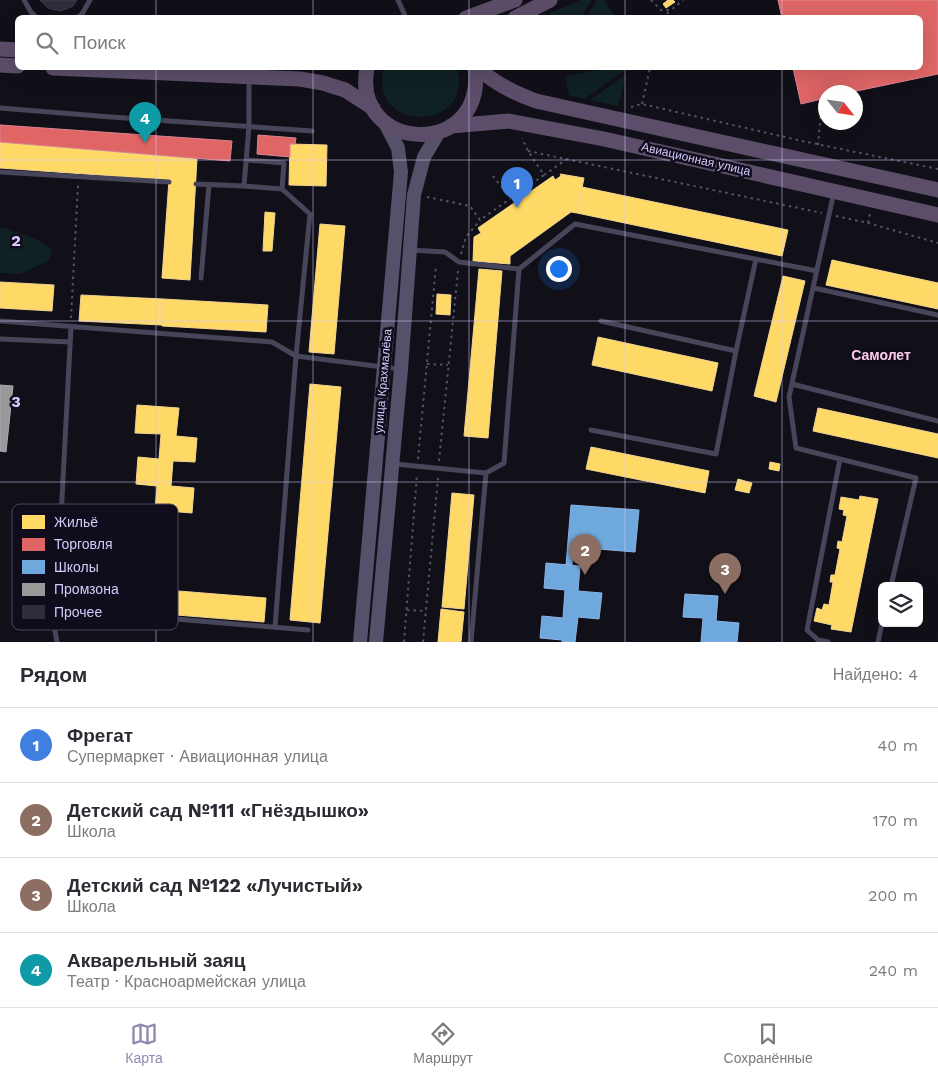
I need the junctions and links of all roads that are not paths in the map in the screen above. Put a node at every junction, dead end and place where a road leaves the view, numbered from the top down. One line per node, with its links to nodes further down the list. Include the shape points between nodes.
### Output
1 (24, 0): 6 (lane)
2 (90, 0): 7 (lane)
3 (398, 0): 8 (lane)
4 (515, 0): 9 (main road)
5 (550, 0): 10 (main road)
6 (34, 15)
7 (81, 15)
8 (405, 15)
9 (474, 15)
10 (521, 15)
11 (0, 49): 12 (main road)
12 (15, 50)
13 (0, 65): 14 (main road)
14 (15, 66)
15 (102, 70): 19 (main road)
16 (367, 70): 21 (main road, via 367,93)
17 (476, 70): 24 (main road, via 473,99 464,114)
18 (479, 70): 33 (main road, Авиационная улица, via 513,93 536,101)
19 (249, 76): 21 (main road, via 323,83 345,90); 23 (lane)
20 (0, 108): 23 (lane)
21 (373, 108): 22 (main road)
22 (385, 123): 24 (main road, Авиационная улица, via 402,132 420,135); 50 (main road, улица Крахмалёва, via 398,148 401,172)
23 (250, 126): 25 (lane); 26 (lane)
24 (445, 129): 34 (main road, Авиационная улица, via 509,121); 36 (main road, улица Крахмалёва, via 424,157 414,195)
25 (312, 131)
26 (247, 160): 31 (lane); 32 (lane, via 284,163)
27 (0, 172): 28 (lane)
28 (169, 182)
29 (196, 184): 30 (lane)
30 (209, 185): 31 (lane); 40 (lane)
31 (244, 186): 32 (lane)
32 (282, 189): 49 (lane, via 310,214)
33 (938, 190)
34 (834, 191): 35 (main road, Авиационная улица); 39 (lane)
35 (938, 215)
36 (410, 250): 38 (lane, via 445,252 459,262); 51 (main road, улица Крахмалёва)
37 (756, 259): 38 (lane, via 575,224); 39 (lane); 48 (lane)
38 (519, 269): 57 (lane, via 504,463)
39 (817, 270): 41 (lane)
40 (202, 278)
41 (814, 288): 42 (lane); 52 (lane)
42 (938, 315)
43 (0, 321): 45 (lane)
44 (601, 321): 48 (lane)
45 (71, 328): 47 (lane); 49 (lane, via 272,342)
46 (0, 339): 47 (lane)
47 (70, 342): 58 (lane)
48 (736, 351): 54 (lane, via 716,454)
49 (296, 356): 50 (lane); 61 (lane)
50 (384, 367): 51 (lane); 64 (main road, улица Крахмалёва)
51 (400, 369): 56 (main road, улица Крахмалёва)
52 (792, 384): 53 (lane); 55 (lane, via 789,397 796,448)
53 (938, 421)
54 (591, 430)
55 (840, 459): 59 (lane, via 916,478); 67 (lane, via 807,630 818,640)
56 (392, 463): 57 (lane); 65 (main road, улица Крахмалёва)
57 (486, 473): 66 (lane)
58 (62, 504)
59 (892, 582)
60 (178, 619): 61 (lane)
61 (275, 627): 63 (lane)
62 (881, 627): 68 (lane)
63 (308, 630)
64 (360, 642)
65 (376, 642)
66 (472, 642)
67 (828, 642)
68 (878, 642)

